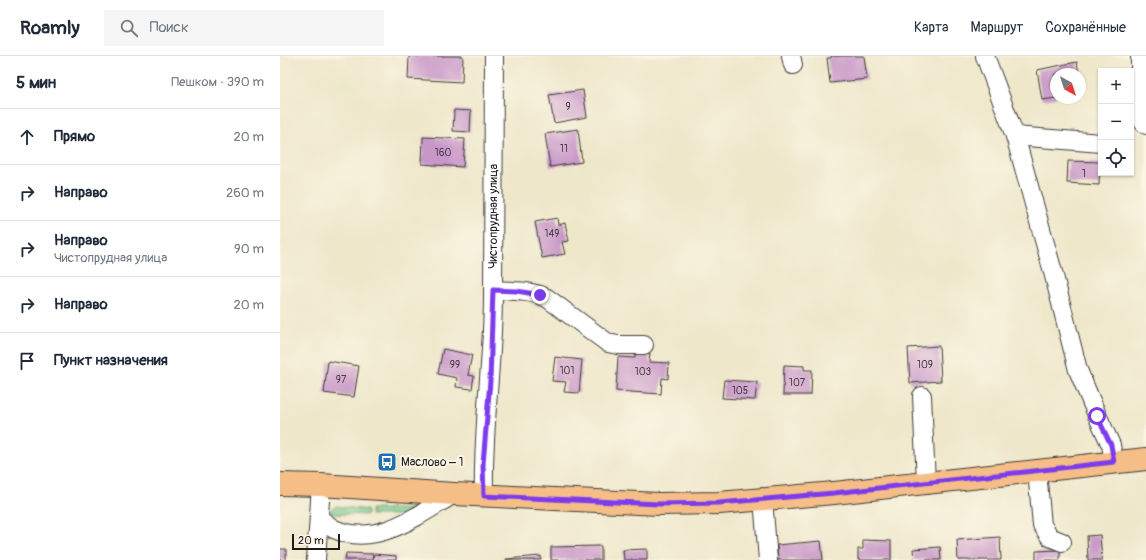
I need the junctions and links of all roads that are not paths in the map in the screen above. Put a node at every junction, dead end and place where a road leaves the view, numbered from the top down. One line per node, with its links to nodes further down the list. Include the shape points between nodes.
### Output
1 (494, 56): 7 (street, Чистопрудная улица)
2 (985, 56): 5 (street)
3 (1140, 56): 4 (street, via 1140,114)
4 (1144, 124)
5 (1015, 136): 6 (street); 11 (street, via 1078,370 1111,445)
6 (1098, 143)
7 (493, 290): 8 (street, via 540,295 548,298 608,343); 17 (street, Чистопрудная улица, via 490,381 483,464)
8 (644, 345)
9 (922, 396): 13 (street)
10 (1146, 459): 11 (main road)
11 (1114, 462): 12 (main road)
12 (1037, 471): 13 (main road); 20 (street, via 1042,525 1050,537)
13 (926, 483): 18 (main road)
14 (280, 484): 15 (main road)
15 (321, 485): 16 (main road); 19 (street)
16 (454, 494): 17 (main road); 19 (street, via 380,533 347,534)
17 (484, 496): 18 (main road, via 659,504)
18 (763, 499): 22 (street)
19 (319, 518): 21 (street)
20 (1062, 542)
21 (316, 560)
22 (768, 560)

